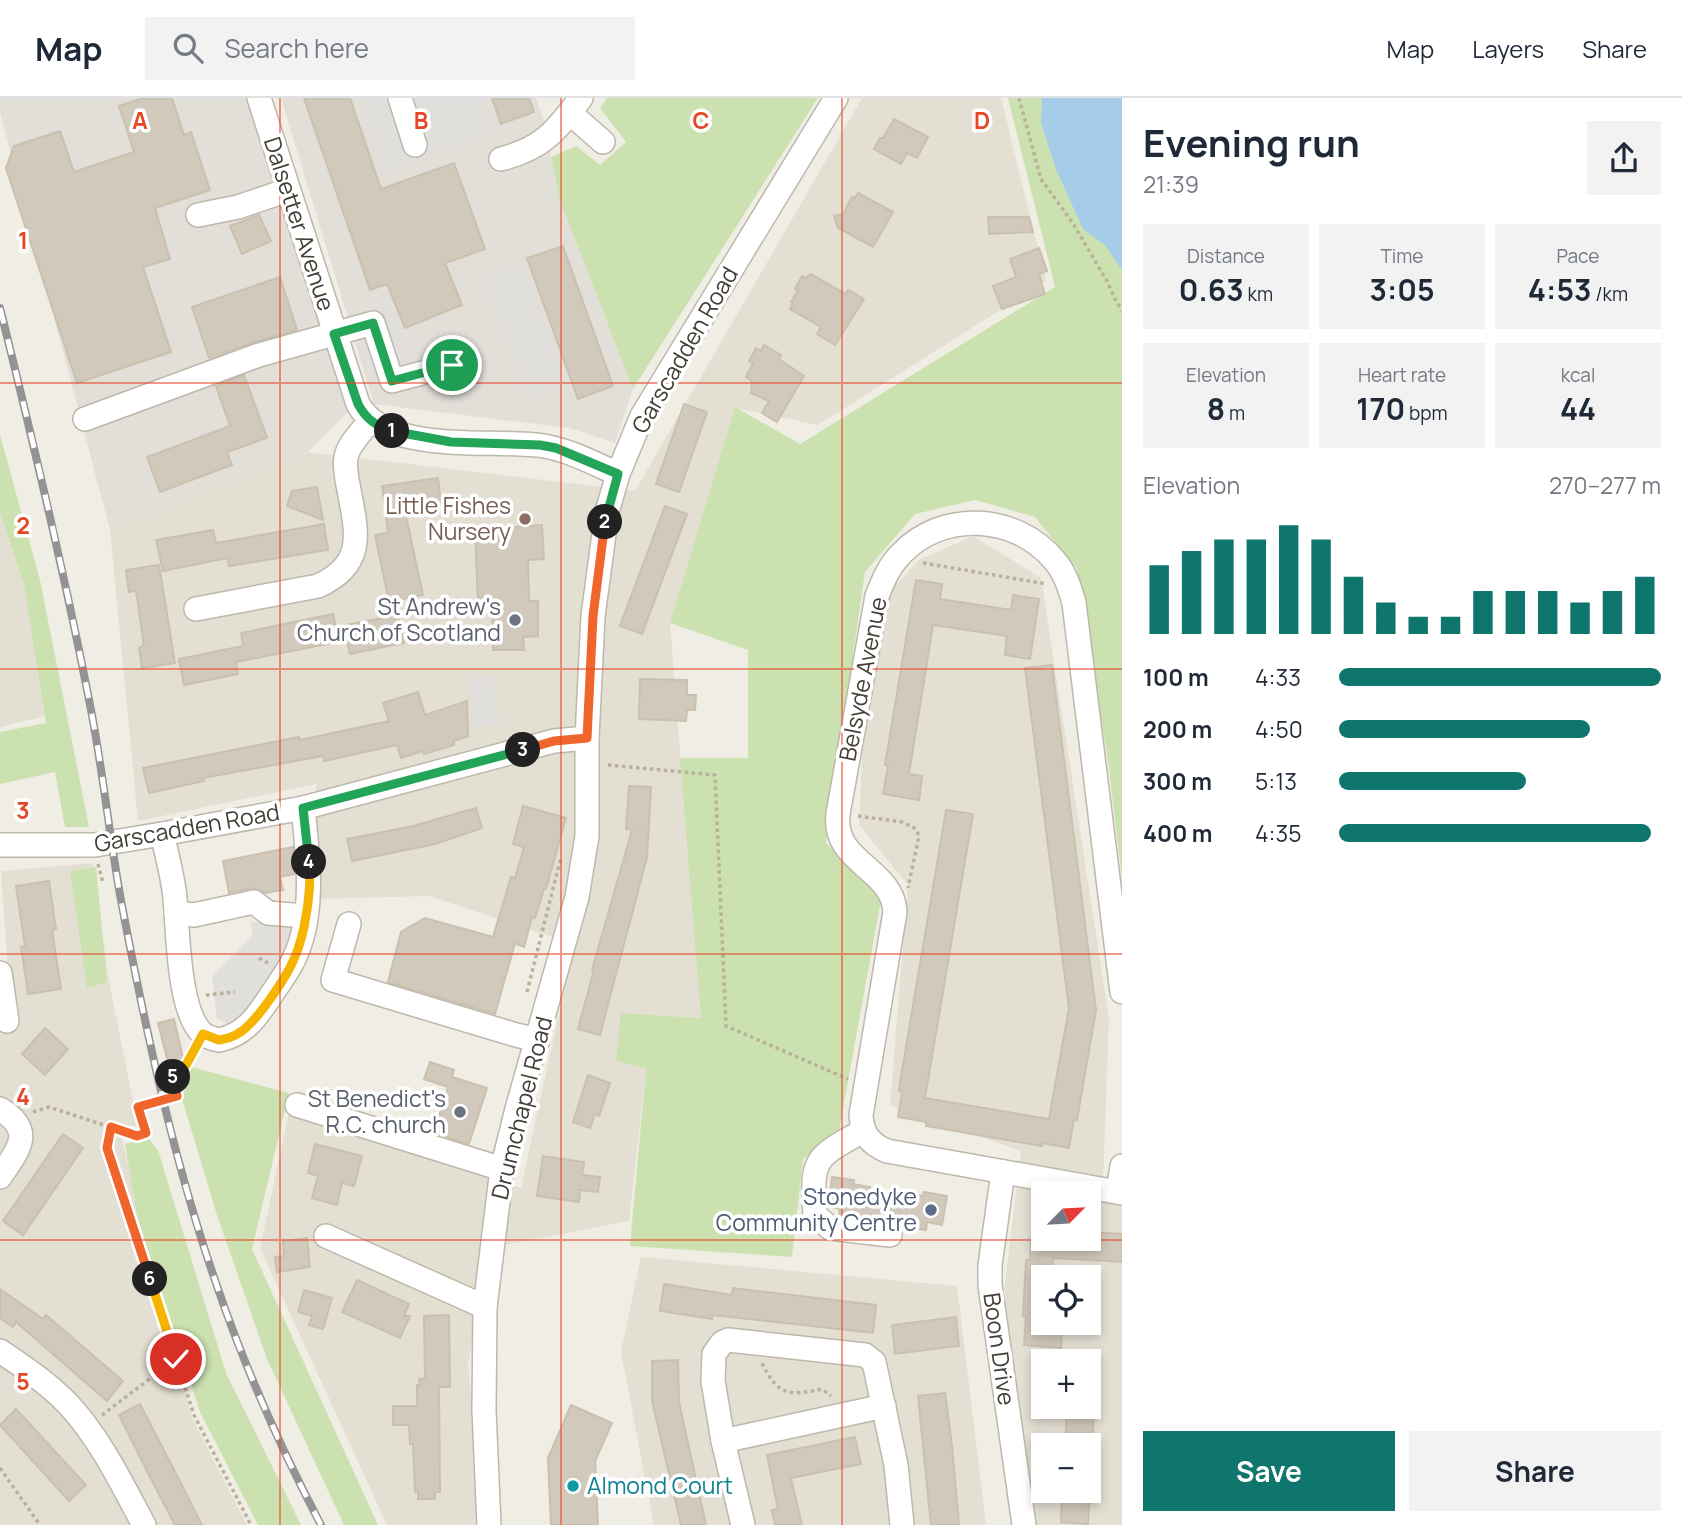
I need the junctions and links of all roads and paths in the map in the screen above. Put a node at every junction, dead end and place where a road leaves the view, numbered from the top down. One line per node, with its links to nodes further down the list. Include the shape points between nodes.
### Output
1 (259, 98): 9 (street, Dalsetter Avenue)
2 (400, 98): 7 (street)
3 (836, 98): 16 (street, Garscadden Road, via 642,416)
4 (1019, 98): 11 (path, via 1041,179 1072,222)
5 (575, 105): 6 (street); 8 (street, via 539,145)
6 (603, 142)
7 (415, 145)
8 (501, 159)
9 (288, 190): 10 (street); 12 (street, Dalsetter Avenue)
10 (198, 215)
11 (1122, 311)
12 (334, 334): 13 (street, via 373,323 392,381); 14 (street, via 259,355); 15 (street, Dalsetter Avenue, via 358,404)
13 (452, 365)
14 (85, 419)
15 (370, 421): 16 (street, via 382,428 451,442 556,448); 19 (street, via 346,455 357,534 346,568 318,586)
16 (618, 474): 20 (street, Garscadden Road, via 599,555)
17 (897, 558): 18 (path); 18 (street, Belsyde Avenue, via 939,529 960,524 1003,526 1038,544 1055,561); 23 (street, Belsyde Avenue, via 877,596)
18 (1069, 588): 32 (street, Belsyde Avenue)
19 (196, 609)
20 (587, 738): 21 (street, Drumchapel Road); 22 (street, Garscadden Road, via 554,741)
21 (588, 764): 36 (street, Drumchapel Road, via 587,836 577,897); 37 (path, via 715,775 726,1026)
22 (303, 808): 24 (street, Garscadden Road); 29 (street, via 310,872)
23 (838, 814): 27 (street, Belsyde Avenue, via 838,835 844,846); 27 (path, via 902,822 916,829 919,836 910,886)
24 (162, 834): 25 (street, Garscadden Road, via 95,845); 28 (street)
25 (0, 845)
26 (564, 847): 33 (path)
27 (894, 898): 37 (street)
28 (176, 913): 29 (street, via 194,915 254,902 268,913); 35 (street, via 187,1001)
29 (305, 916): 35 (street, via 294,959 257,1017 230,1038 219,1040)
30 (349, 924): 36 (street, via 333,980)
31 (0, 973): 34 (street)
32 (1122, 992)
33 (526, 995)
34 (6, 1021)
35 (203, 1034): 40 (path, bridge, via 173,1078 177,1096 138,1107 146,1133 137,1136)
36 (538, 1040): 43 (street, Drumchapel Road)
37 (865, 1086): 41 (street)
38 (297, 1105): 43 (street)
39 (7, 1114): 40 (path, via 49,1107); 45 (street, via 21,1132 21,1145)
40 (111, 1127): 52 (path, via 107,1148)
41 (863, 1131): 44 (street, via 887,1151); 47 (street, via 829,1150 817,1165 813,1179 816,1215 830,1228)
42 (1122, 1166): 46 (street)
43 (502, 1169): 49 (street, Drumchapel Road)
44 (1003, 1172): 46 (street); 64 (street, Boon Drive, via 990,1285)
45 (0, 1177)
46 (1120, 1192)
47 (890, 1234)
48 (326, 1236): 49 (street)
49 (485, 1307): 61 (street, Drumchapel Road)
50 (763, 1344): 53 (street, via 865,1355 874,1362); 54 (path, via 761,1362 769,1377 784,1392 822,1389 831,1396); 56 (street, via 728,1340 714,1354 713,1381)
51 (0, 1351): 55 (street, via 45,1383)
52 (176, 1359): 55 (path); 60 (path, via 194,1415)
53 (884, 1406): 54 (street); 63 (street)
54 (835, 1416): 56 (street)
55 (86, 1427): 59 (street)
56 (723, 1441): 62 (street)
57 (0, 1468): 58 (path)
58 (40, 1525)
59 (144, 1525)
60 (250, 1525)
61 (489, 1525)
62 (743, 1525)
63 (902, 1525)
64 (1024, 1525)

